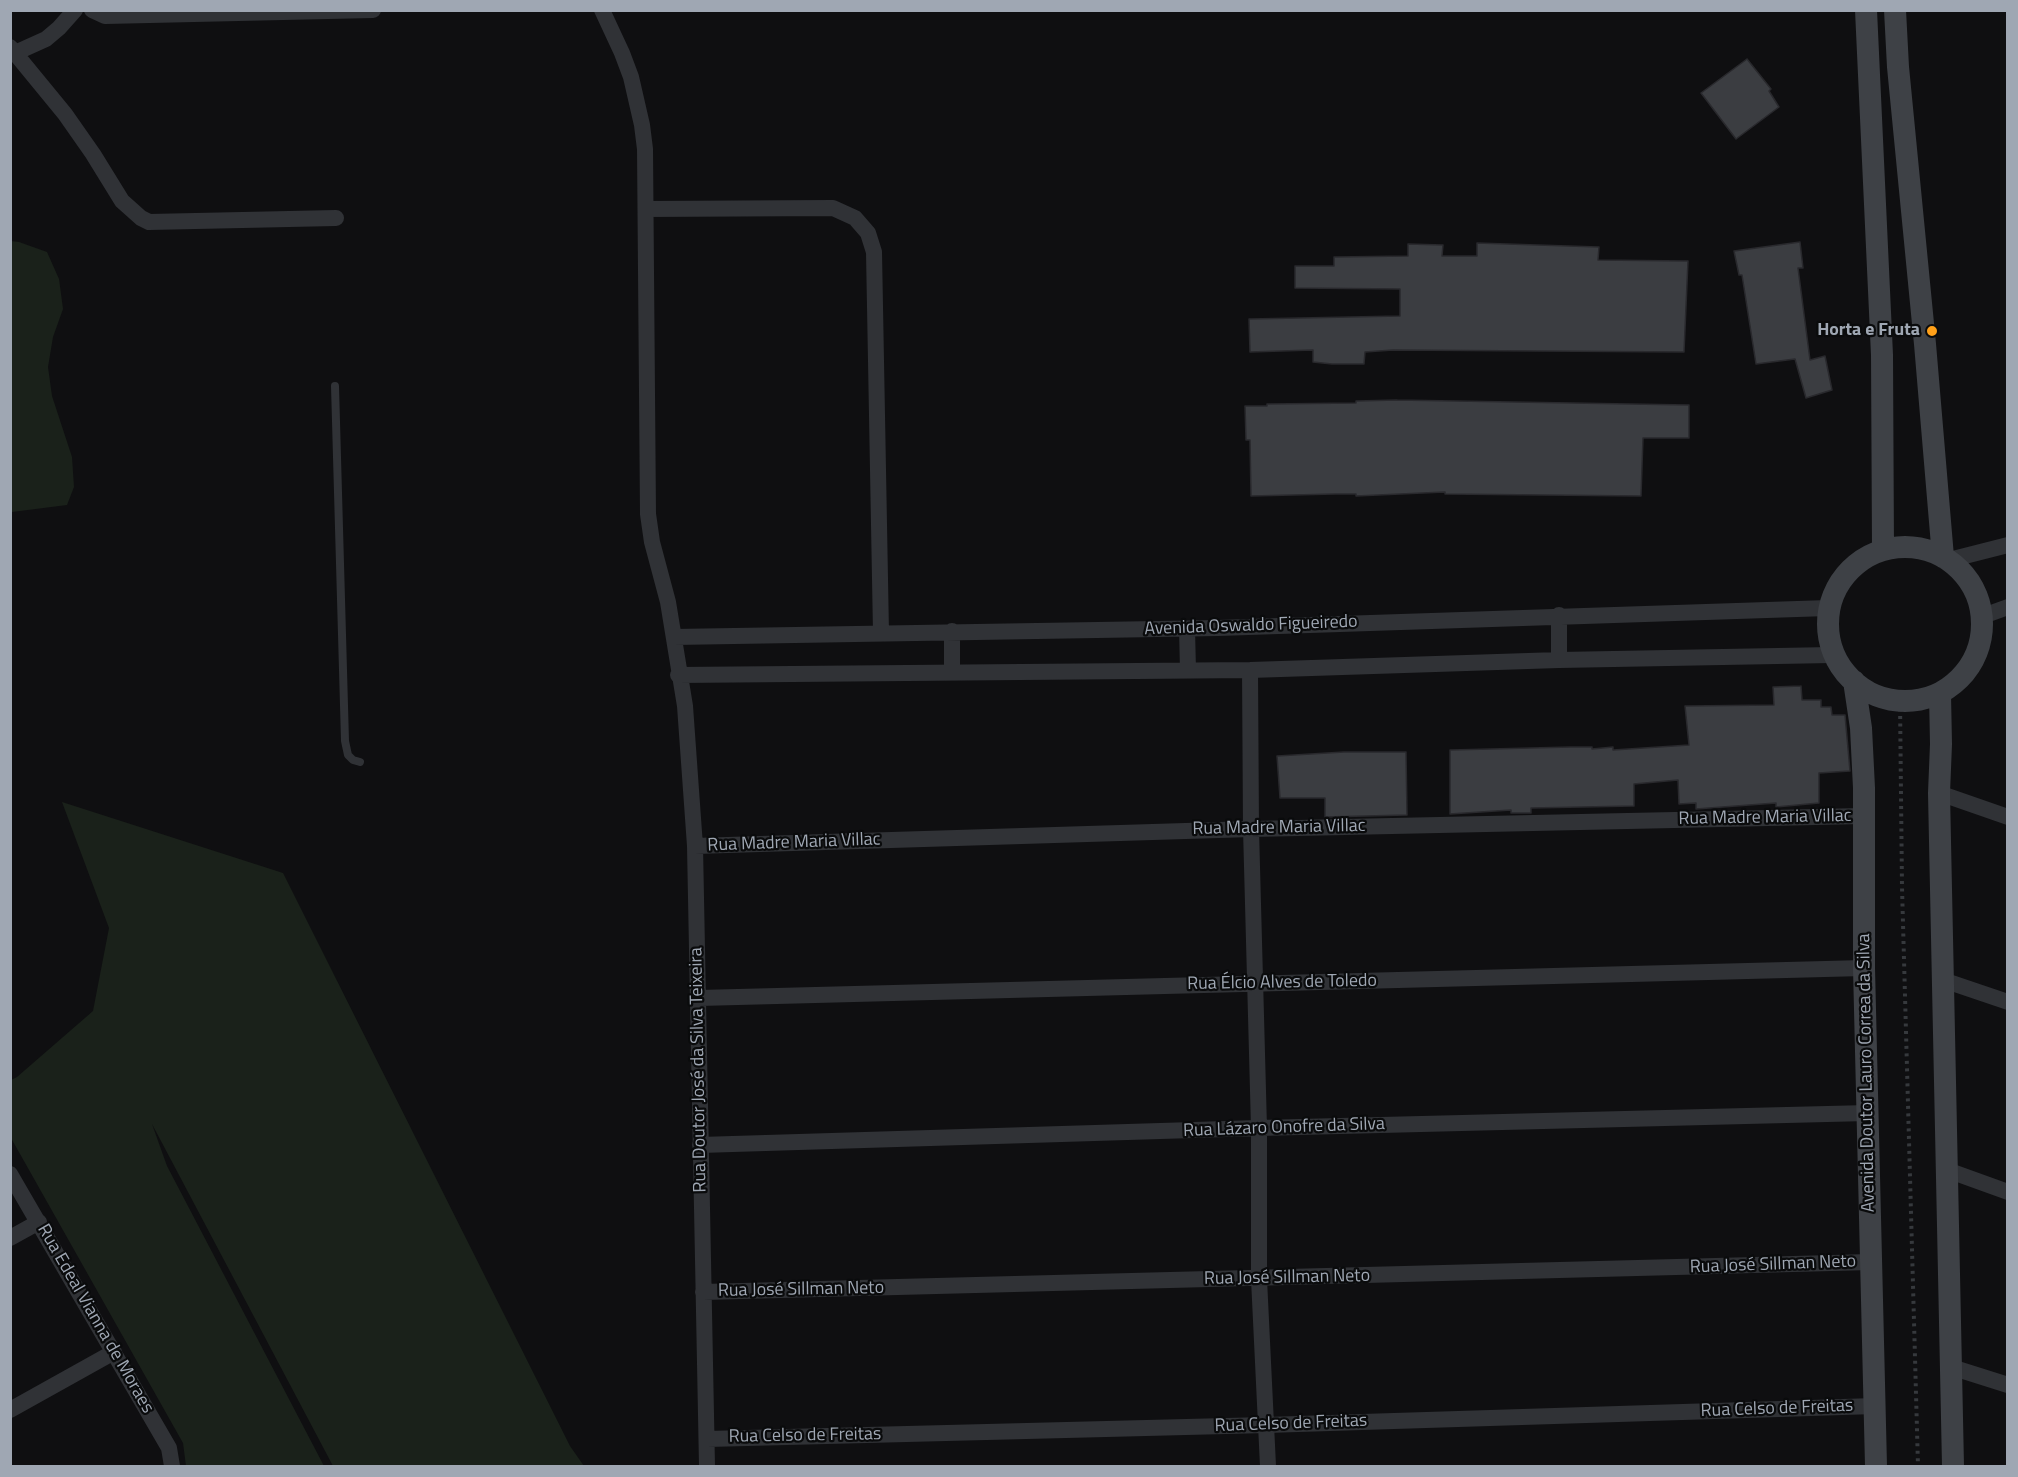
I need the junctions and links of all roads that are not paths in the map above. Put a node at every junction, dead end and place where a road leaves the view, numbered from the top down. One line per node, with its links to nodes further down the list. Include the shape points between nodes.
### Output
1 (75, 10): 7 (street, via 46,39)
2 (92, 10): 3 (street, via 105,16)
3 (373, 10)
4 (602, 10): 8 (street, Rua Doutor José da Silva Teixeira, via 638,101 645,149)
5 (1866, 10): 12 (main road, via 1882,355)
6 (1895, 10): 13 (main road)
7 (13, 50): 9 (street, via 65,114 122,201 141,218 149,222)
8 (646, 209): 19 (street, via 833,208 855,218 868,234 874,252); 20 (street, Rua Doutor José da Silva Teixeira, via 648,514)
9 (336, 218)
10 (335, 386): 29 (lane, via 345,741 348,755)
11 (2007, 545): 13 (street)
12 (1883, 550): 13 (main road, via 1915,550); 14 (main road, via 1848,571)
13 (1946, 558): 15 (main road)
14 (1828, 608): 16 (street, Avenida Oswaldo Figueiredo); 21 (main road)
15 (1999, 612): 28 (main road, via 1982,634 1978,653 1968,669 1956,684)
16 (1559, 615): 17 (street, Avenida Oswaldo Figueiredo); 22 (street)
17 (1187, 628): 18 (street, Avenida Oswaldo Figueiredo); 23 (street)
18 (952, 632): 19 (street, Avenida Oswaldo Figueiredo); 25 (street)
19 (881, 633): 20 (street, Avenida Oswaldo Figueiredo)
20 (674, 638): 26 (street, Rua Doutor José da Silva Teixeira)
21 (1832, 655): 22 (street); 27 (main road)
22 (1559, 660): 24 (street)
23 (1188, 670): 24 (street); 25 (street)
24 (1250, 670): 33 (street)
25 (952, 671): 26 (street)
26 (678, 675): 34 (street, Rua Doutor José da Silva Teixeira, via 685,706)
27 (1854, 681): 28 (main road, via 1872,693 1900,701); 31 (main road, Avenida Doutor Lauro Correa da Silva, via 1863,757)
28 (1940, 694): 30 (main road)
29 (360, 762)
30 (1939, 793): 32 (street); 36 (main road)
31 (1863, 816): 33 (street, Rua Madre Maria Villac); 35 (main road, Avenida Doutor Lauro Correa da Silva)
32 (2007, 817)
33 (1251, 828): 34 (street, Rua Madre Maria Villac); 37 (street)
34 (695, 846): 38 (street, Rua Doutor José da Silva Teixeira)
35 (1864, 968): 37 (street, Rua Élcio Alves de Toledo); 40 (main road, Avenida Doutor Lauro Correa da Silva)
36 (1943, 980): 39 (street); 43 (main road)
37 (1255, 984): 38 (street, Rua Élcio Alves de Toledo); 41 (street)
38 (699, 998): 42 (street, Rua Doutor José da Silva Teixeira)
39 (2007, 1002)
40 (1868, 1113): 41 (street, Rua Lázaro Onofre da Silva); 48 (main road, Avenida Doutor Lauro Correa da Silva)
41 (1259, 1128): 42 (street, Rua Lázaro Onofre da Silva); 49 (street)
42 (700, 1145): 50 (street, Rua Doutor José da Silva Teixeira)
43 (1947, 1170): 45 (street); 52 (main road)
44 (10, 1174): 46 (street, Rua Edeal Vianna de Moraes)
45 (2007, 1192)
46 (39, 1222): 47 (street); 51 (street, Rua Edeal Vianna de Moraes)
47 (10, 1238)
48 (1871, 1262): 49 (street, Rua José Sillman Neto); 54 (main road, Avenida Doutor Lauro Correa da Silva)
49 (1259, 1279): 50 (street, Rua José Sillman Neto); 56 (street)
50 (703, 1292): 57 (street, Rua Doutor José da Silva Teixeira)
51 (114, 1352): 55 (street); 58 (street, Rua Edeal Vianna de Moraes, via 169,1448)
52 (1951, 1367): 53 (street); 62 (main road)
53 (2007, 1385)
54 (1875, 1406): 56 (street, Rua Celso de Freitas); 61 (main road, Avenida Doutor Lauro Correa da Silva)
55 (10, 1410)
56 (1266, 1425): 57 (street, Rua Celso de Freitas); 60 (street)
57 (706, 1439): 59 (street, Rua Doutor José da Silva Teixeira)
58 (172, 1467)
59 (707, 1467)
60 (1268, 1467)
61 (1876, 1467)
62 (1953, 1467)

